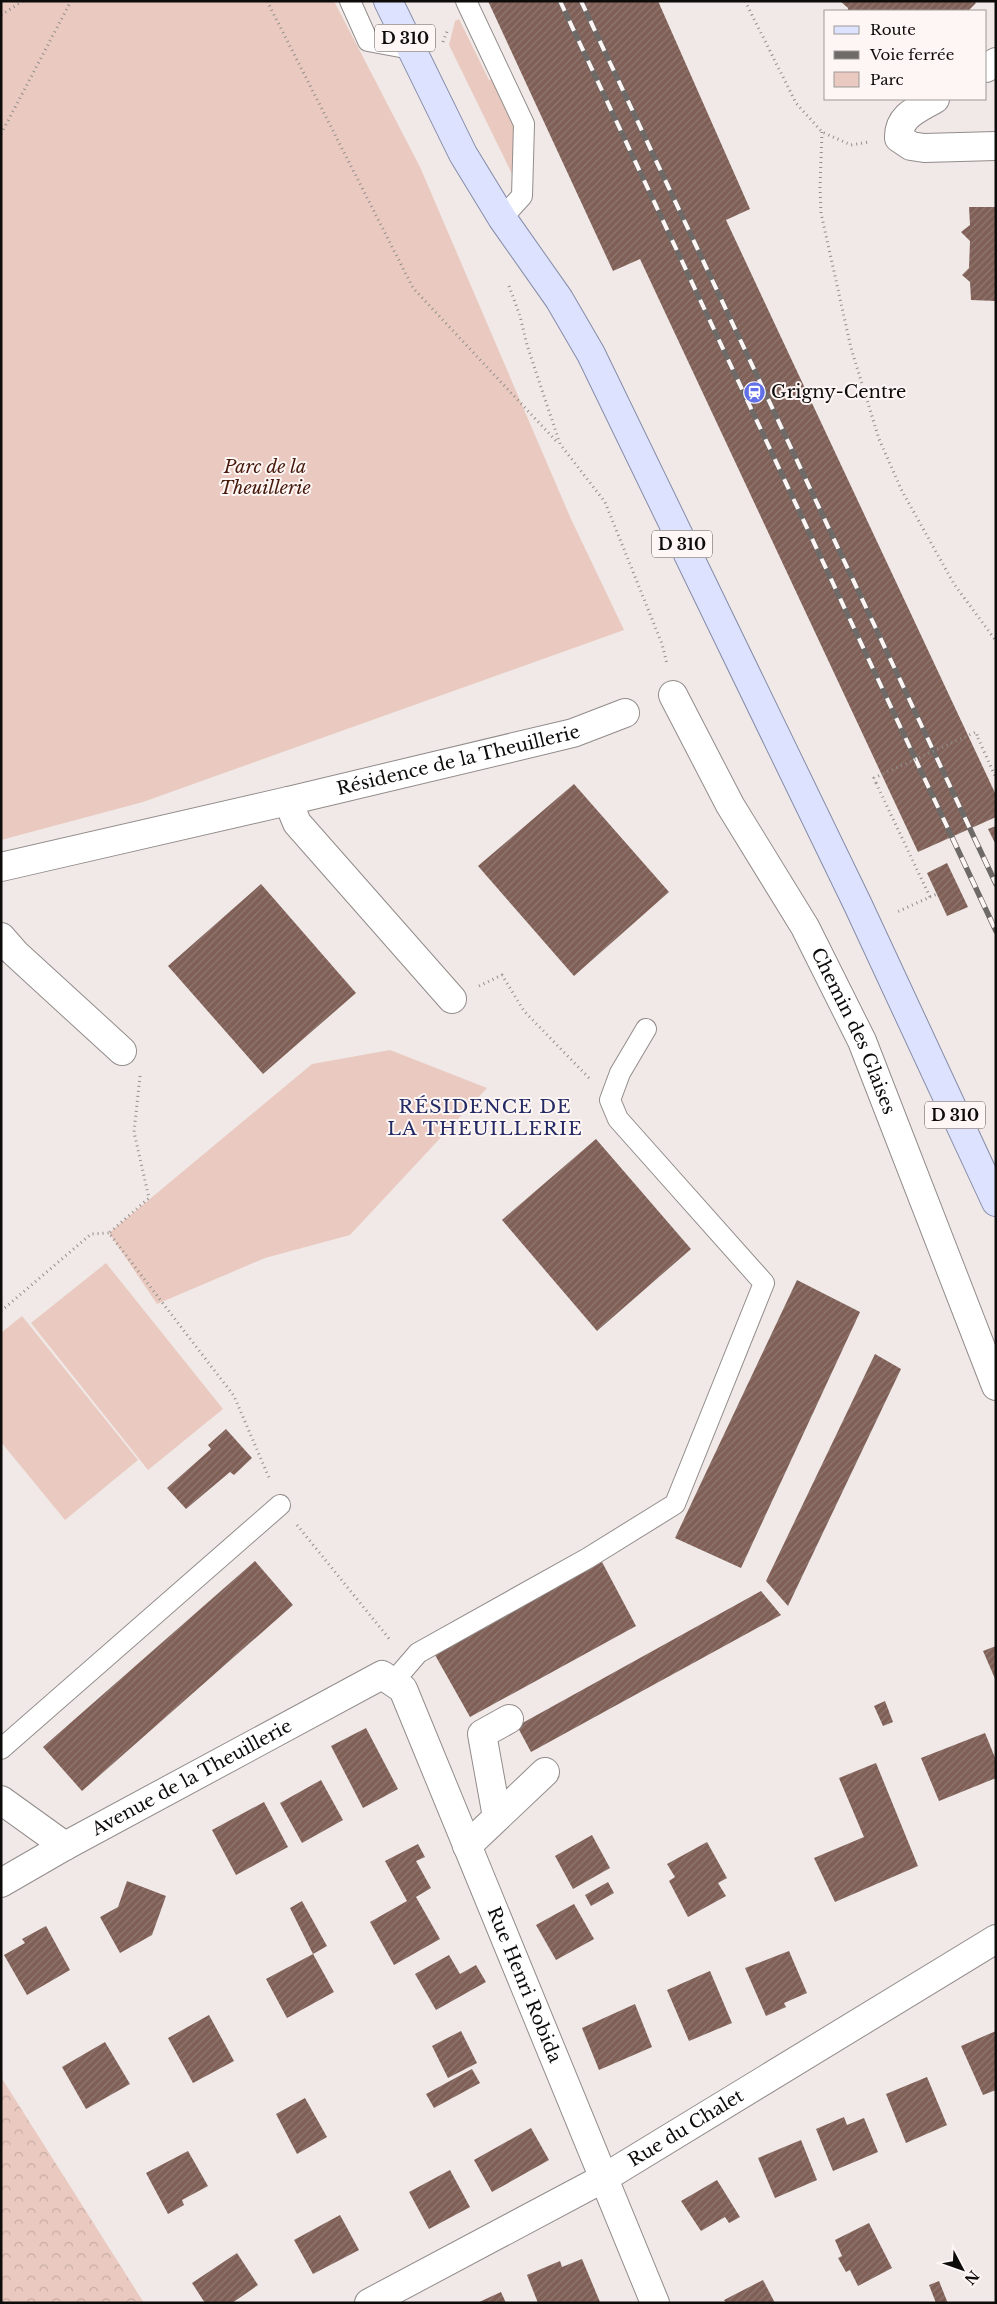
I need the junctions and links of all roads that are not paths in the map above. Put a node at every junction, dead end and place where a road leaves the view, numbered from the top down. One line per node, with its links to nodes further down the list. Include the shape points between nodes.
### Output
1 (350, 1): 4 (lane, via 368,41)
2 (388, 1): 4 (main road, D 310)
3 (466, 1): 7 (lane, via 524,124 522,196)
4 (411, 50): 7 (main road, D 310, via 463,154)
5 (933, 100): 6 (street, via 907,116 899,128 900,138 910,146)
6 (996, 146)
7 (502, 218): 16 (main road, D 310, via 560,299 591,354 858,905)
8 (673, 695): 17 (street, Chemin des Glaises, via 730,805 805,927 862,1041)
9 (625, 713): 10 (street, Résidence de la Theuillerie, via 573,734)
10 (288, 802): 11 (street, Résidence de la Theuillerie); 13 (street, via 297,823)
11 (1, 868)
12 (1, 937): 15 (street)
13 (452, 999)
14 (646, 1029): 19 (lane, via 620,1074 610,1100 618,1119 764,1283 675,1504 588,1558 418,1653)
15 (122, 1051)
16 (996, 1202)
17 (996, 1386)
18 (280, 1505): 21 (lane)
19 (387, 1678): 25 (street, Avenue de la Theuillerie); 26 (street, Rue Henri Robida, via 403,1689)
20 (509, 1719): 24 (street, via 482,1734)
21 (1, 1749)
22 (545, 1772): 24 (street)
23 (1, 1800): 25 (street)
24 (497, 1817): 26 (street)
25 (65, 1846): 27 (street, Avenue de la Theuillerie)
26 (467, 1846): 29 (street, Rue Henri Robida)
27 (1, 1883)
28 (996, 1939): 29 (street, Rue du Chalet)
29 (604, 2178): 30 (street, Rue du Chalet); 31 (street, Rue Henri Robida)
30 (369, 2303)
31 (655, 2303)

